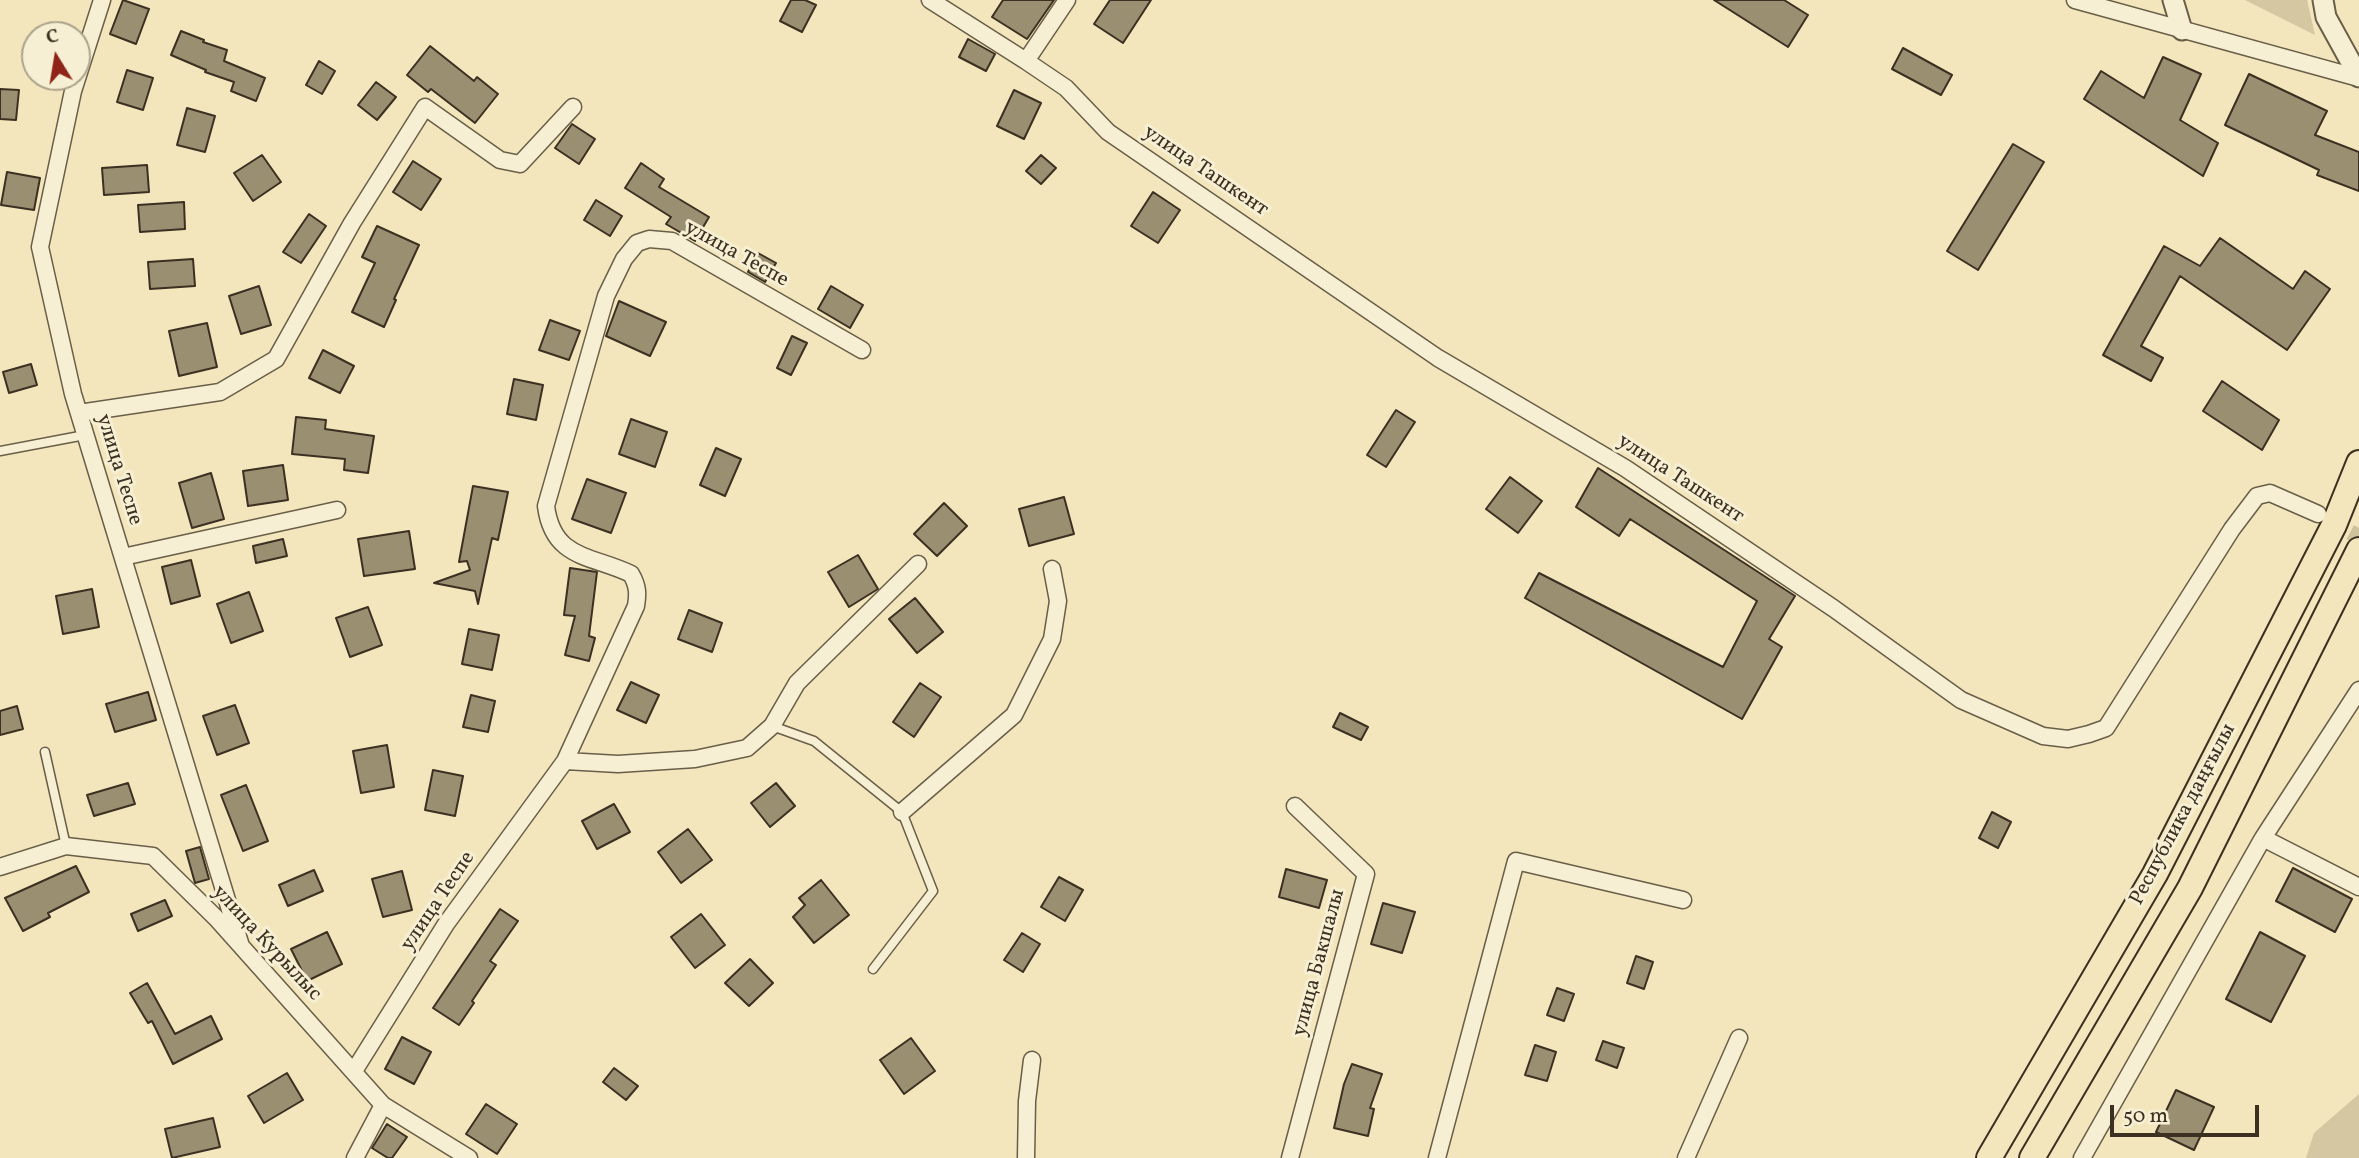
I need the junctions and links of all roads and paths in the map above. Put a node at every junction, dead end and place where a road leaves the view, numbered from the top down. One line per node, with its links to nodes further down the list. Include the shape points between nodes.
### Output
1 (102, 0): 12 (street, улица Теспе, via 73,91 40,247)
2 (930, 0): 8 (street, улица Ташкент)
3 (1067, 0): 8 (street)
4 (2075, 0): 7 (street)
5 (2173, 0): 7 (street)
6 (2323, 0): 9 (street, via 2326,17)
7 (2182, 30): 9 (street)
8 (1026, 61): 17 (street, улица Ташкент, via 1066,88 1108,132 1438,358 1625,468 1833,607 1961,700 2043,736 2068,739 2106,727 2257,496 2270,493)
9 (2359, 78)
10 (573, 107): 12 (street, via 520,164 500,160 425,107 352,223 276,359 220,392)
11 (862, 349): 25 (street, улица Теспе, via 672,241 637,243 624,259 606,296 546,506 555,537 569,550 631,574 638,594)
12 (79, 413): 13 (street, улица Теспе)
13 (85, 435): 14 (lane); 19 (street, улица Теспе)
14 (0, 452)
15 (2359, 463): 45 (main road, Республика даңғылы, via 2334,525 2155,874)
16 (337, 510): 19 (street)
17 (2318, 514)
18 (2359, 550): 46 (main road, Республика даңғылы, via 2190,888)
19 (123, 557): 33 (street, улица Теспе)
20 (918, 564): 23 (street, via 797,683)
21 (1052, 569): 27 (street, via 1058,601 1052,639 1014,715)
22 (2359, 690): 28 (street)
23 (772, 726): 25 (street, via 747,748 695,759 618,764); 27 (lane, via 814,741)
24 (45, 752): 29 (lane)
25 (565, 761): 37 (street, улица Теспе, via 446,924)
26 (1295, 806): 42 (street, улица Бакшалы, via 1366,874)
27 (902, 812): 34 (lane, via 933,891)
28 (2263, 838): 31 (street); 47 (street)
29 (66, 846): 30 (street, улица Курылыс); 33 (street, улица Курылыс, via 153,856)
30 (0, 867)
31 (2359, 887)
32 (1683, 900): 43 (street, via 1516,861)
33 (241, 946): 37 (street, улица Курылыс)
34 (873, 969)
35 (1739, 1038): 44 (street)
36 (1032, 1060): 41 (street)
37 (354, 1071): 38 (street, улица Курылыс)
38 (383, 1105): 39 (street); 40 (street, улица Курылыс)
39 (355, 1158)
40 (469, 1158)
41 (1026, 1158)
42 (1290, 1158)
43 (1437, 1158)
44 (1686, 1158)
45 (1989, 1158)
46 (2032, 1158)
47 (2082, 1158)

